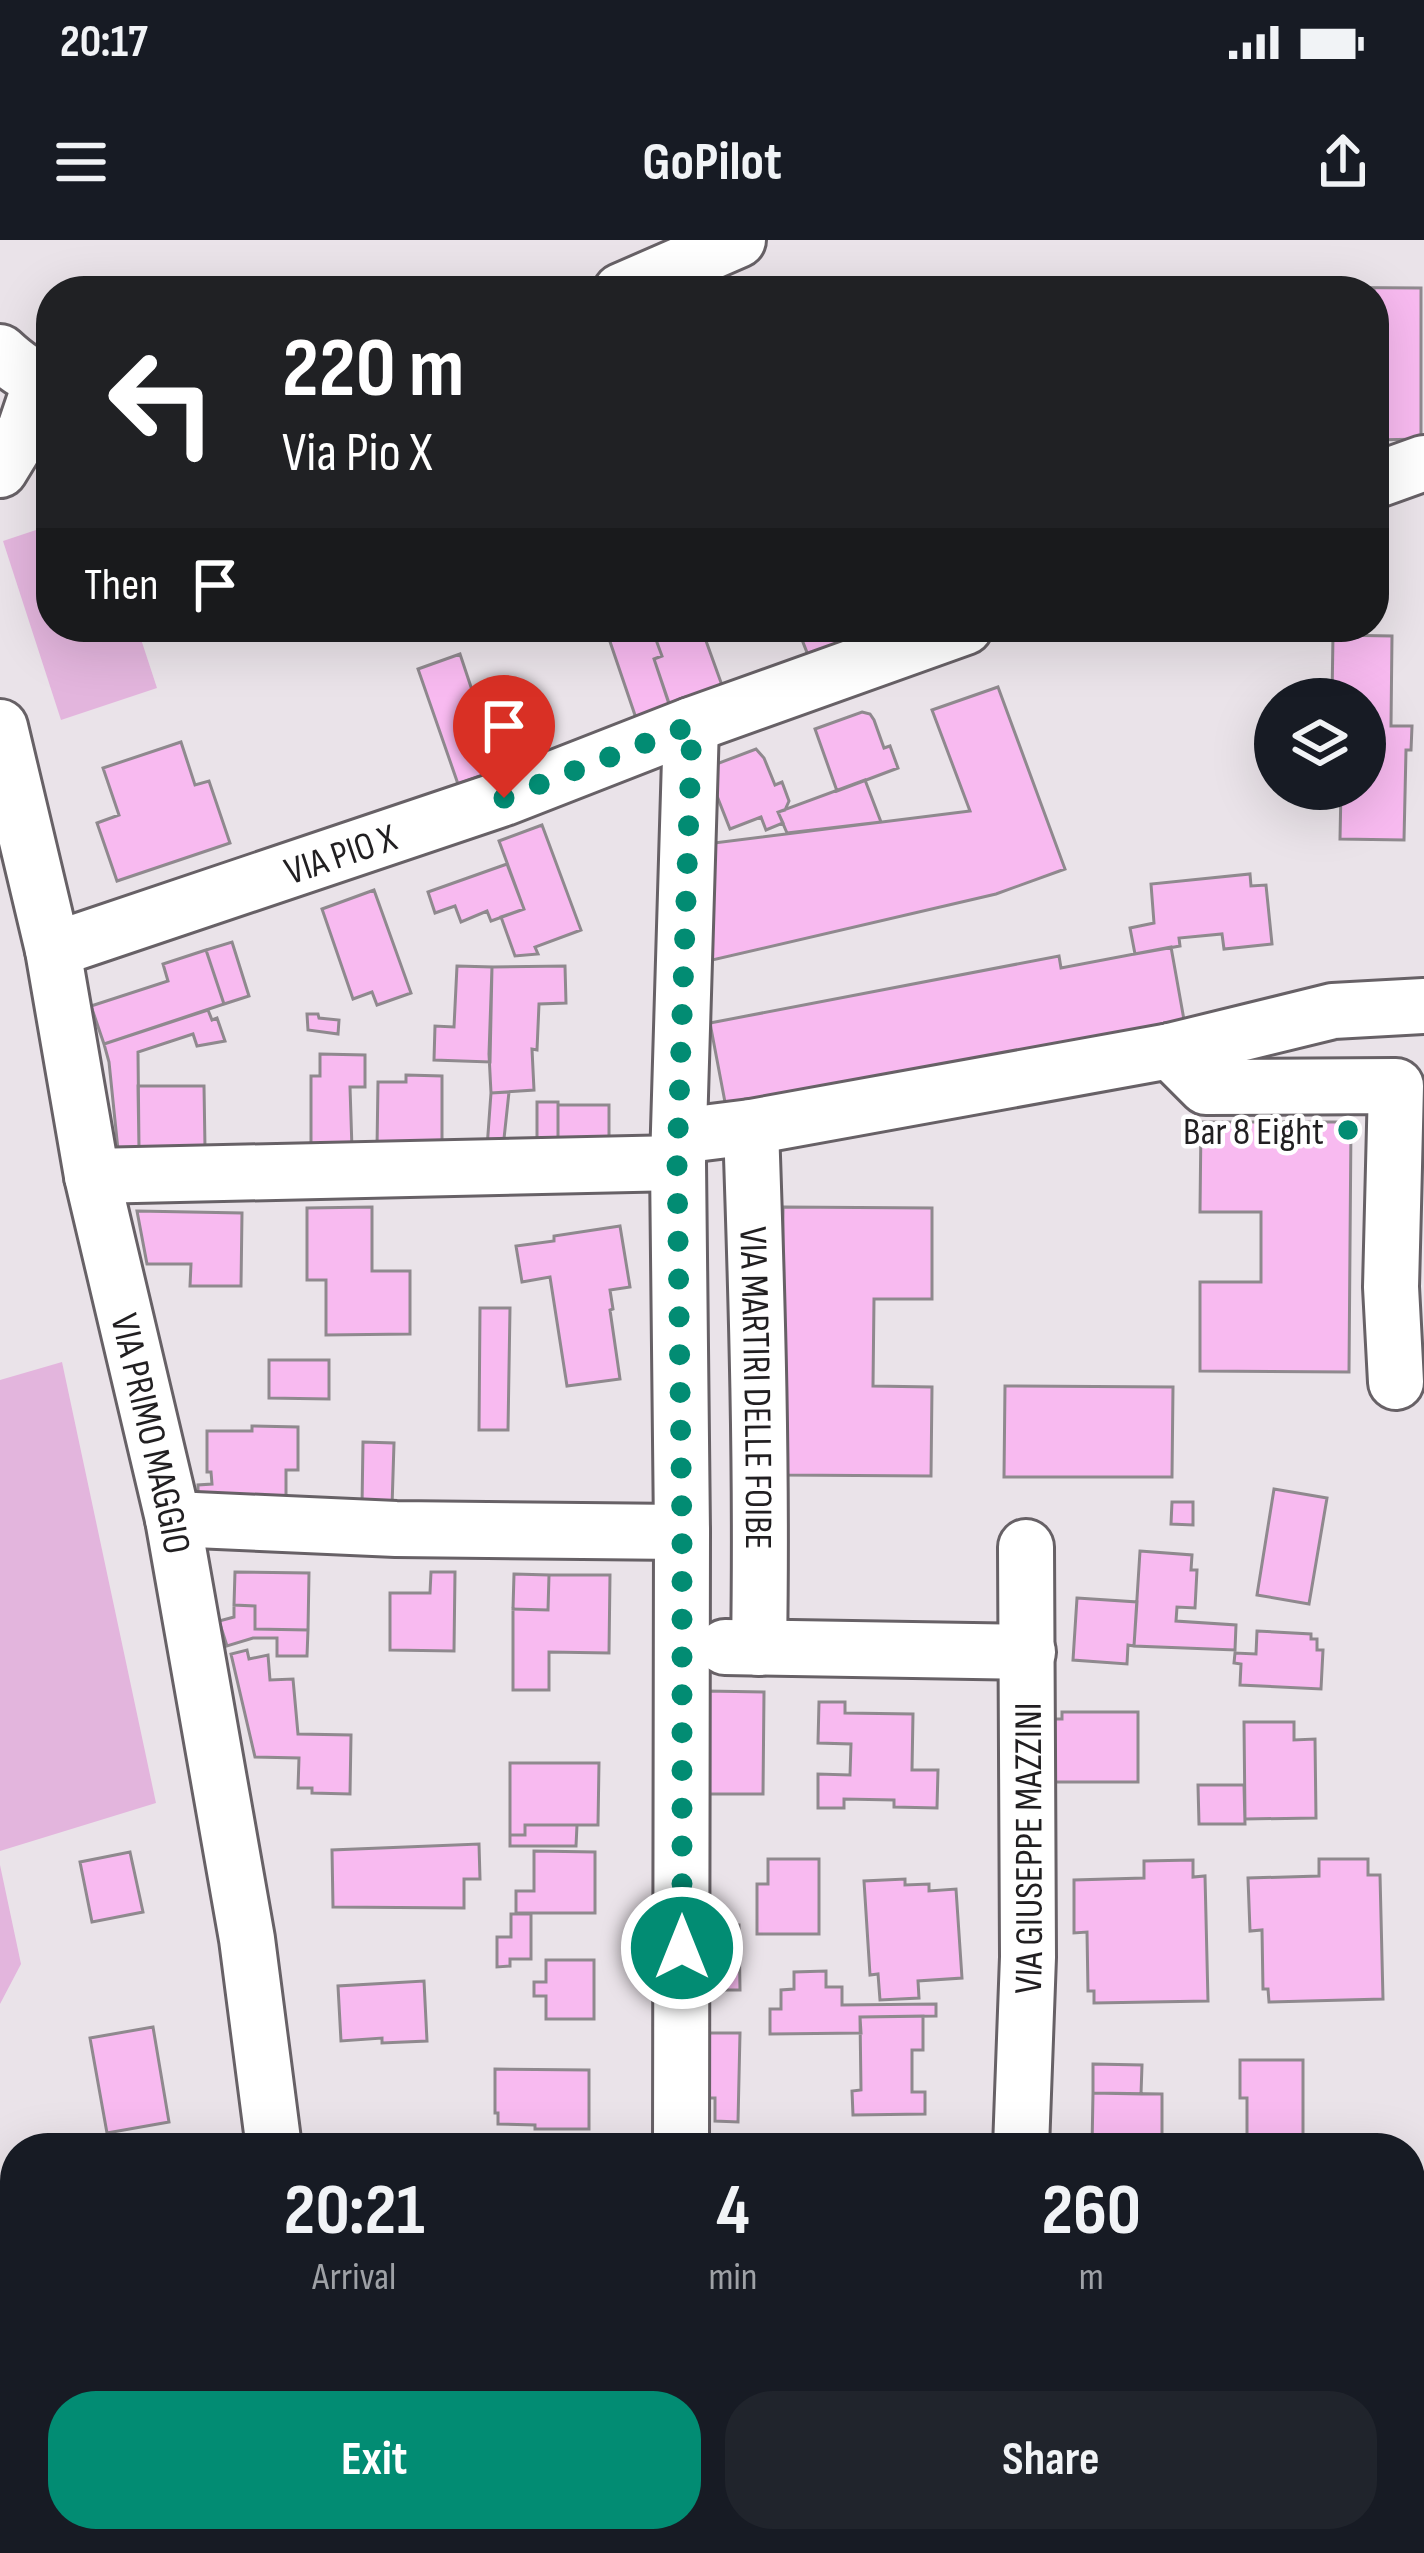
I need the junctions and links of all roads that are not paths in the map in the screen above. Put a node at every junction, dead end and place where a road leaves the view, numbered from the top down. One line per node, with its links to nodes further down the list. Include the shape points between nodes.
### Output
1 (738, 240): 2 (street)
2 (655, 276)
3 (22, 372): 6 (street, via 25,429)
4 (1424, 463): 7 (street)
5 (36, 467): 8 (street)
6 (0, 470)
7 (1389, 476)
8 (0, 481)
9 (923, 642): 10 (street, VIA PIO X)
10 (692, 725): 12 (street, VIA PIO X, via 504,798); 16 (street)
11 (0, 727): 12 (street, VIA PRIMO MAGGIO)
12 (53, 950): 17 (street, VIA PRIMO MAGGIO)
13 (1424, 1006): 14 (street, via 1333,1011)
14 (1170, 1051): 15 (street); 18 (street, via 1206,1087 1396,1086)
15 (751, 1127): 16 (street); 23 (street, VIA MARTIRI DELLE FOIBE)
16 (678, 1149): 17 (street); 20 (street)
17 (92, 1176): 19 (street, VIA PRIMO MAGGIO)
18 (1396, 1382)
19 (173, 1519): 20 (street); 25 (street, VIA PRIMO MAGGIO, via 248,1939)
20 (682, 1532): 22 (street)
21 (1026, 1546): 24 (street, VIA GIUSEPPE MAZZINI)
22 (681, 1646): 23 (street); 26 (street)
23 (759, 1648): 24 (street)
24 (1028, 1652): 27 (street, VIA GIUSEPPE MAZZINI)
25 (272, 2133)
26 (681, 2133)
27 (1022, 2133)

